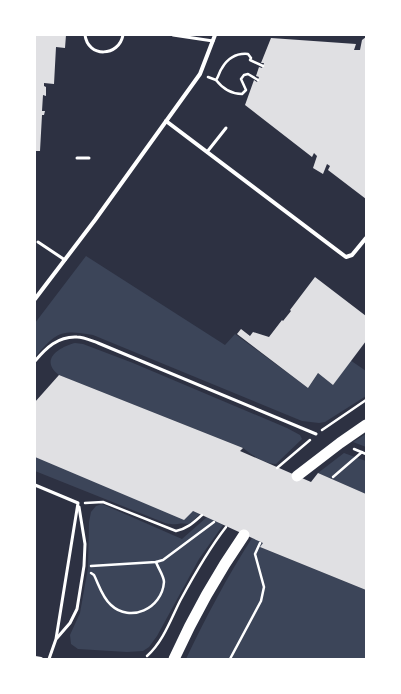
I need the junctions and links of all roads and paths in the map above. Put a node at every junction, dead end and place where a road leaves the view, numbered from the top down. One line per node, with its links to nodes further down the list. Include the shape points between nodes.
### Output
1 (85, 35): 2 (lane, via 91,48 103,53 120,45)
2 (124, 35)
3 (173, 35): 5 (lane)
4 (215, 35): 5 (street)
5 (213, 41): 10 (street, via 200,74)
6 (263, 66): 8 (path, via 250,60 248,54 240,54 227,61)
7 (208, 77): 8 (path)
8 (216, 80): 9 (path, via 235,94 242,94 246,90 241,79 244,75 248,74)
9 (258, 80)
10 (166, 122): 12 (street); 17 (street)
11 (226, 128): 12 (lane)
12 (207, 152): 15 (street, via 346,258 352,255)
13 (77, 158): 14 (lane)
14 (89, 158)
15 (366, 238)
16 (38, 242): 17 (lane)
17 (65, 260): 18 (street)
18 (35, 299)
19 (35, 361): 21 (lane, via 60,339 78,337)
20 (366, 425): 23 (highway)
21 (316, 434)
22 (362, 452): 24 (path)
23 (296, 476)
24 (332, 477)
25 (35, 485): 26 (lane)
26 (78, 503): 27 (path, via 103,502 176,531 183,530); 33 (lane, via 85,544); 34 (lane)
27 (202, 515)
28 (214, 522): 32 (path, via 163,560)
29 (226, 527): 35 (path, via 200,564 166,629)
30 (244, 535): 39 (highway, via 217,576)
31 (260, 543): 40 (path, via 255,554 264,587 261,601)
32 (156, 562): 33 (path); 33 (path, via 164,581 162,591 157,601 149,608 133,614 112,606 106,600 94,575)
33 (84, 566): 34 (lane, via 77,609 70,623)
34 (56, 639): 38 (lane)
35 (147, 656)
36 (35, 658): 37 (street)
37 (41, 659)
38 (49, 659)
39 (174, 659)
40 (230, 659)

